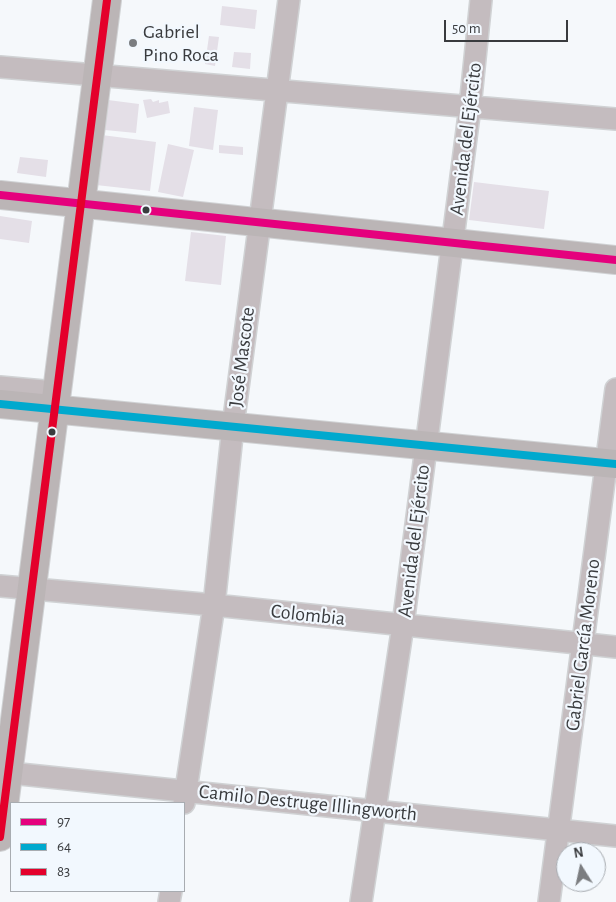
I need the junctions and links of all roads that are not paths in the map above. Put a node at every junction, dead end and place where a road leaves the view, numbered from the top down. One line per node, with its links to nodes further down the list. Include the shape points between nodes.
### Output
1 (96, 0): 6 (main road)
2 (107, 0): 6 (main road)
3 (289, 0): 7 (street, José Mascote)
4 (481, 0): 8 (street, Avenida del Ejército)
5 (0, 67): 6 (street)
6 (93, 74): 7 (street); 11 (main road)
7 (277, 91): 8 (street); 12 (street, José Mascote)
8 (470, 107): 9 (street); 13 (street, Avenida del Ejército)
9 (616, 119)
10 (0, 195): 11 (main road)
11 (76, 203): 12 (main road); 17 (main road)
12 (259, 224): 13 (main road); 19 (street, José Mascote)
13 (453, 243): 14 (main road); 20 (street, Avenida del Ejército)
14 (616, 260)
15 (0, 387): 17 (street)
16 (616, 389): 21 (street, Gabriel García Moreno)
17 (47, 403): 18 (main road); 19 (main road); 22 (main road)
18 (0, 404)
19 (233, 426): 20 (main road); 23 (street, José Mascote)
20 (426, 445): 21 (main road); 24 (street, Avenida del Ejército)
21 (611, 463): 25 (street, Gabriel García Moreno)
22 (17, 588): 23 (street, Colombia); 27 (main road); 28 (main road)
23 (214, 605): 24 (street, Colombia); 29 (street, José Mascote)
24 (403, 625): 25 (street, Colombia); 30 (street, Avenida del Ejército)
25 (583, 644): 26 (street, Colombia); 31 (street, Gabriel García Moreno)
26 (616, 647)
27 (0, 722)
28 (4, 772): 29 (street, Camilo Destruge Illingworth); 33 (main road)
29 (185, 797): 30 (street, Camilo Destruge Illingworth)
30 (374, 810): 31 (street, Camilo Destruge Illingworth); 34 (street, Avenida del Ejército)
31 (558, 829): 32 (street, Camilo Destruge Illingworth); 35 (street, Gabriel García Moreno)
32 (616, 836)
33 (0, 837)
34 (361, 902)
35 (549, 902)

